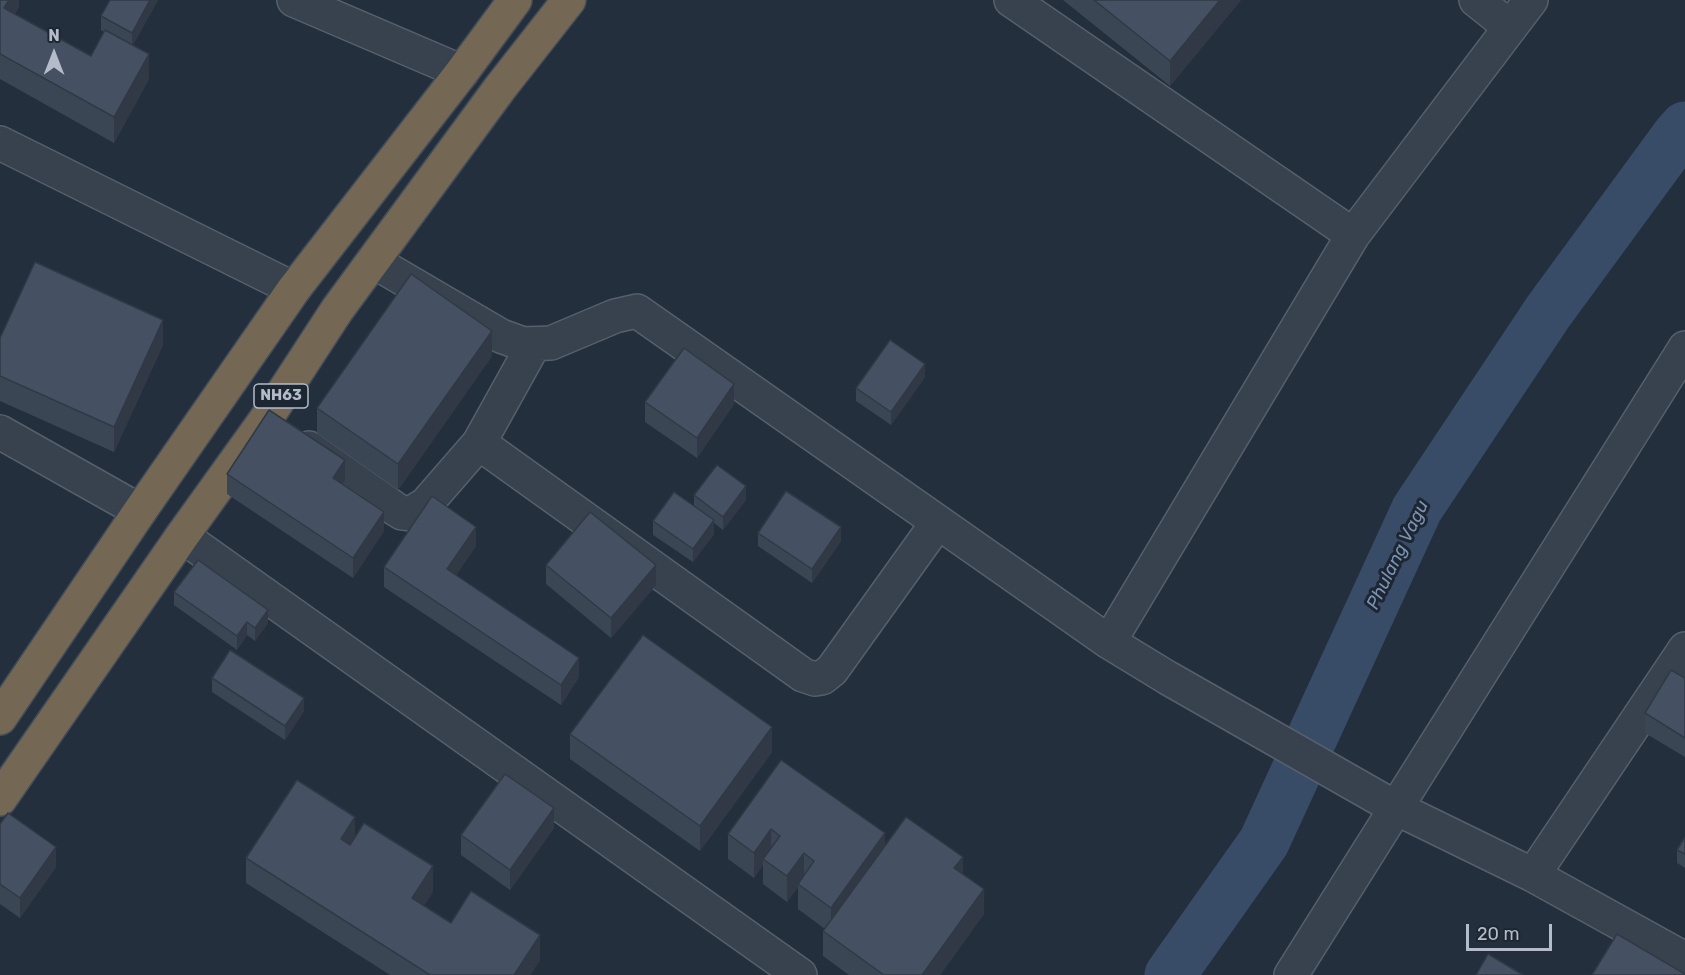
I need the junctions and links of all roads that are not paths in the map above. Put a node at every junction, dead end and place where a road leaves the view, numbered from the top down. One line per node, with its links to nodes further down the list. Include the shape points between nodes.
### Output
1 (294, 0): 8 (street)
2 (515, 0): 8 (highway, NH63)
3 (569, 0): 11 (highway, NH63)
4 (1011, 0): 10 (street)
5 (1476, 0): 7 (street)
6 (1531, 0): 7 (street)
7 (1510, 27): 10 (street)
8 (462, 72): 12 (highway, NH63)
9 (0, 143): 12 (street)
10 (1353, 235): 21 (street)
11 (373, 261): 13 (street, via 501,336); 15 (highway, NH63)
12 (294, 289): 18 (highway, NH63)
13 (534, 344): 17 (street); 19 (street, via 551,343 637,311)
14 (1685, 348): 25 (street)
15 (266, 419): 17 (street, via 402,513 410,514 426,504); 20 (highway, NH63)
16 (0, 432): 18 (street)
17 (479, 443): 19 (street, via 802,675 815,679 832,670)
18 (140, 511): 23 (highway, NH63)
19 (938, 522): 21 (street)
20 (182, 536): 24 (highway, NH63); 29 (street)
21 (1108, 642): 25 (street)
22 (1685, 649): 26 (street)
23 (0, 718)
24 (0, 799)
25 (1396, 808): 26 (street); 28 (street)
26 (1533, 874): 27 (street)
27 (1685, 959)
28 (1296, 973)
29 (800, 975)

